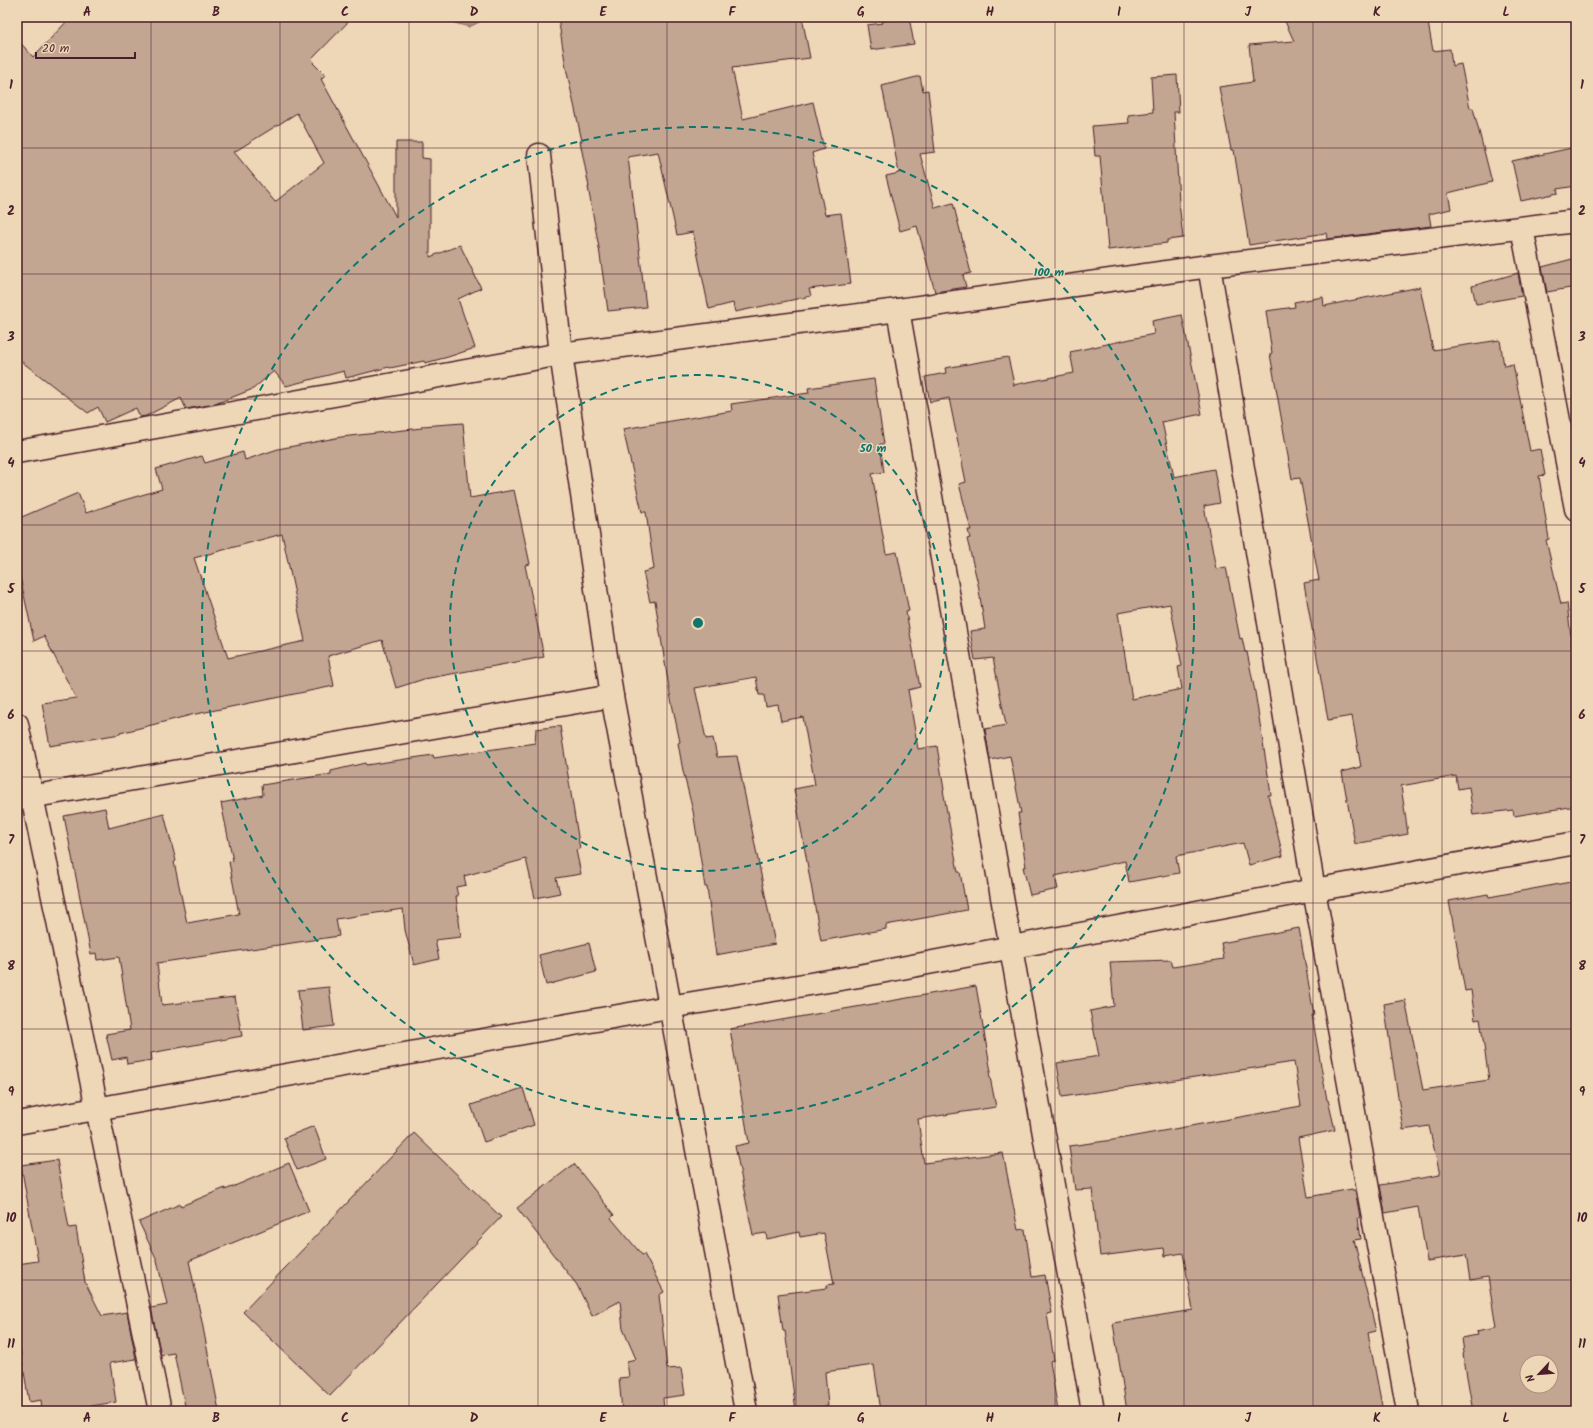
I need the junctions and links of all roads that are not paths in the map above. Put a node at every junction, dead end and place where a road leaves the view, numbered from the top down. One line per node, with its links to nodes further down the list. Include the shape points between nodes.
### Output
1 (539, 155): 6 (street)
2 (1576, 221): 3 (street)
3 (1522, 228): 4 (street); 8 (street)
4 (1209, 266): 5 (street); 13 (street)
5 (898, 310): 6 (street); 14 (street)
6 (561, 354): 7 (street); 9 (street)
7 (17, 452)
8 (1576, 509)
9 (612, 696): 11 (street); 15 (street)
10 (17, 724): 11 (street)
11 (24, 798): 16 (street)
12 (1576, 843): 13 (street)
13 (1314, 890): 14 (street); 21 (street)
14 (1011, 948): 15 (street); 20 (street)
15 (670, 1007): 16 (street); 19 (street)
16 (97, 1109): 17 (street); 18 (street)
17 (17, 1123)
18 (160, 1411)
19 (746, 1411)
20 (1093, 1411)
21 (1408, 1411)

